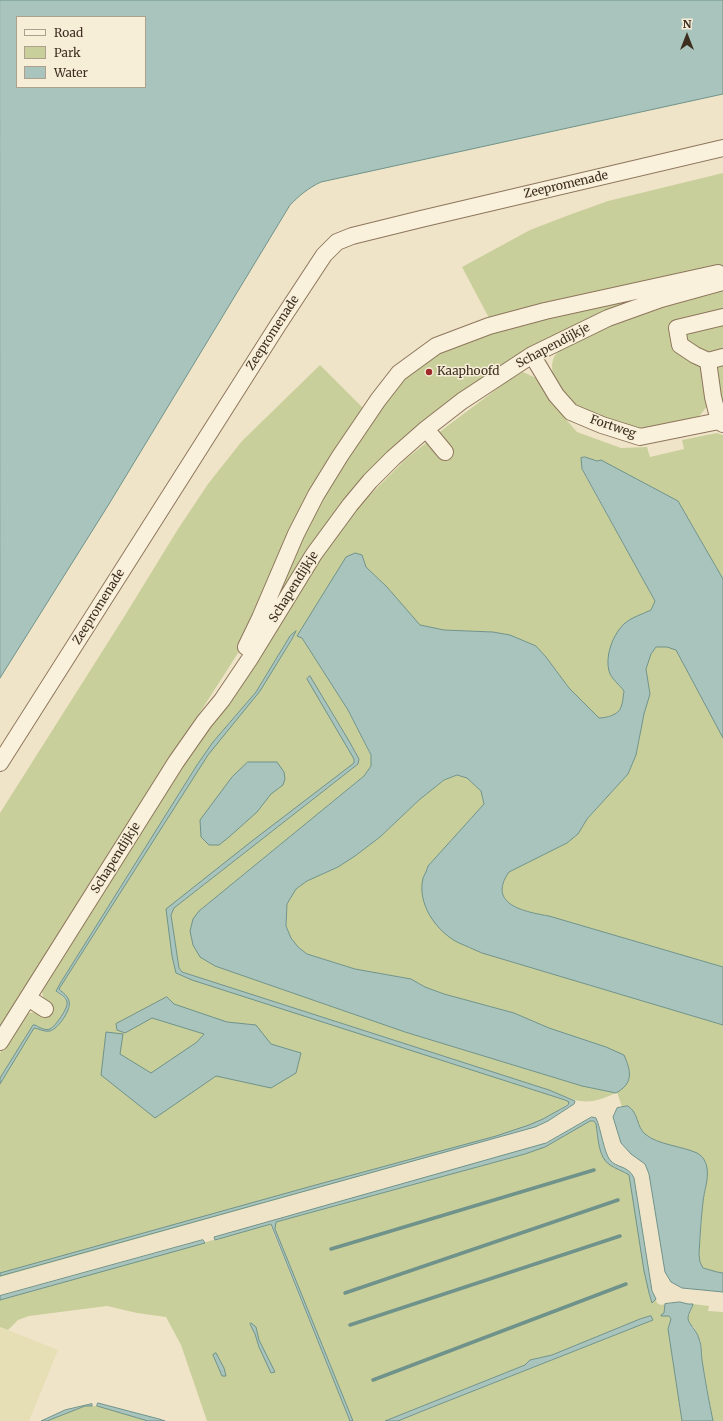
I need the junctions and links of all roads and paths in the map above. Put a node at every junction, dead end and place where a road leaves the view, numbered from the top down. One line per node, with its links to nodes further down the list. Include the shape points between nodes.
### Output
1 (723, 148): 11 (street, Zeepromenade, via 421,219 337,242 324,255 278,325)
2 (723, 272): 10 (street, via 545,311 489,326 436,346 399,373 378,400 316,495 243,652 242,655)
3 (723, 282): 5 (street, Schapendijkje, via 608,318)
4 (723, 317): 6 (street, via 677,328 680,345 695,355)
5 (532, 355): 7 (street, Fortweg, via 556,394 571,412 602,425 640,437); 8 (street, Schapendijkje, via 486,384)
6 (715, 359): 7 (street, via 713,397)
7 (721, 422)
8 (426, 429): 9 (street); 10 (street, Schapendijkje, via 370,481 350,505 314,554)
9 (445, 452)
10 (249, 660): 12 (street, Schapendijkje, via 174,766)
11 (0, 763)
12 (28, 998): 13 (street); 14 (street, Schapendijkje)
13 (45, 1009)
14 (0, 1042)

